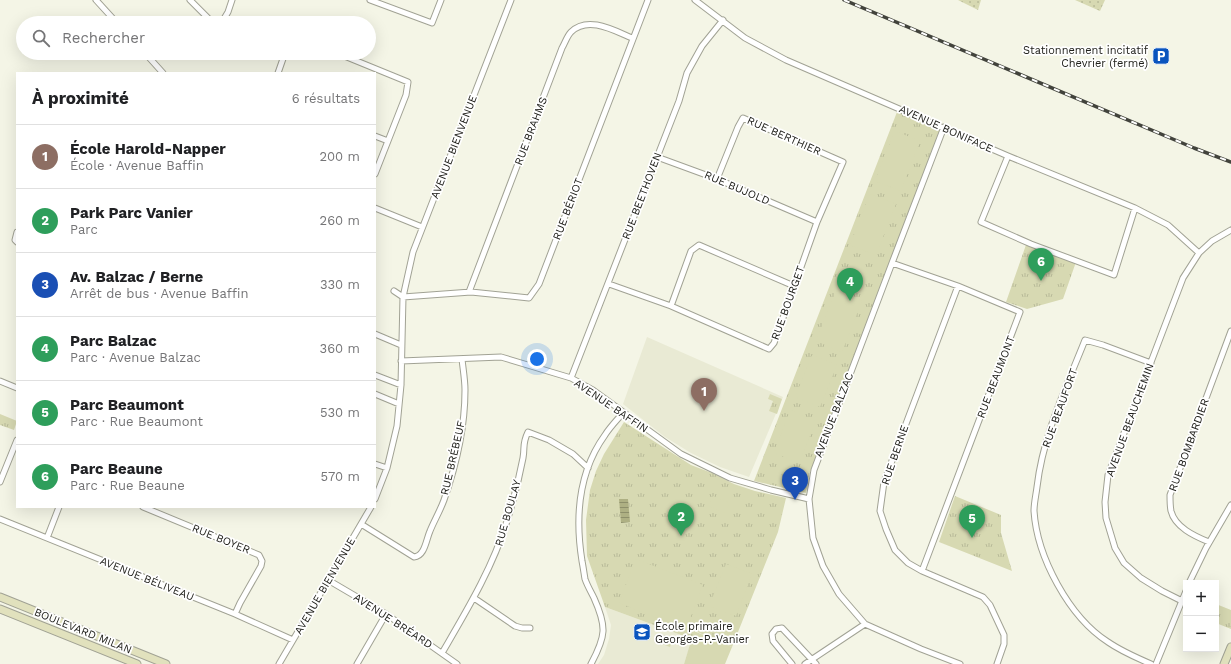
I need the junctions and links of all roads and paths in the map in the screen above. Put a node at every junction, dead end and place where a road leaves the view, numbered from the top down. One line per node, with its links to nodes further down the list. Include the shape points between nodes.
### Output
1 (96, 0): 9 (street)
2 (190, 0): 10 (street)
3 (232, 0): 11 (street)
4 (370, 0): 5 (street, via 432,23)
5 (441, 0)
6 (511, 0): 30 (street, AVENUE BIENVENUE)
7 (648, 0): 13 (street, RUE BÉRIOT)
8 (695, 0): 12 (street, AVENUE BONIFACE)
9 (111, 16)
10 (206, 16)
11 (226, 16)
12 (723, 20): 19 (street, AVENUE BONIFACE, via 745,38 786,60); 23 (street, RUE BEETHOVEN, via 702,46 687,73)
13 (632, 38): 38 (street, RUE BÉRIOT, via 539,284 529,298); 38 (street, RUE BRAHMS, via 590,23 571,32 562,48)
14 (151, 60): 17 (street)
15 (283, 60): 18 (street)
16 (354, 60): 21 (street, via 408,82 406,95)
17 (162, 72)
18 (278, 72)
19 (944, 127): 22 (street, AVENUE BONIFACE); 33 (street, AVENUE BALZAC)
20 (376, 136): 21 (street)
21 (388, 141): 25 (street)
22 (1008, 156): 28 (street, AVENUE BONIFACE); 28 (street, via 981,222 1031,244 1114,275)
23 (657, 157): 26 (street, RUE BUJOLD); 34 (street, RUE BEETHOVEN)
24 (842, 162): 26 (street, RUE BERTHIER, via 743,118); 29 (street, RUE BOURGET)
25 (376, 171)
26 (717, 179): 29 (street, RUE BUJOLD)
27 (376, 208): 30 (street)
28 (1134, 208): 32 (street, AVENUE BONIFACE, via 1168,225)
29 (816, 222): 35 (street, RUE BOURGET)
30 (422, 227): 39 (street, AVENUE BIENVENUE, via 413,252)
31 (1231, 230): 32 (street, AVENUE BEAUCHEMIN)
32 (1199, 253): 46 (street, AVENUE BEAUCHEMIN, via 1183,278)
33 (892, 263): 36 (street, RUE BEAUMONT); 61 (street, AVENUE BALZAC, via 814,470)
34 (609, 284): 40 (street, RUE BOURGET); 48 (street, RUE BEETHOVEN)
35 (794, 286): 40 (street, via 699,244 691,250); 40 (street, RUE BOURGET, via 774,343 769,349)
36 (958, 286): 70 (street, RUE BERNE, via 884,482 880,511 895,550 908,563); 70 (street, RUE BEAUMONT, via 1020,312)
37 (394, 291): 39 (street)
38 (469, 292): 39 (street, RUE BÉRIOT)
39 (403, 297): 43 (street, AVENUE BIENVENUE)
40 (671, 306)
41 (1231, 331): 69 (street, RUE BOMBARDIER, via 1170,495 1170,510 1176,522)
42 (376, 334): 43 (street)
43 (401, 345): 45 (street, AVENUE BIENVENUE)
44 (462, 359): 45 (street, AVENUE BAFFIN); 48 (street, AVENUE BAFFIN, via 501,357); 67 (street, RUE BRÉBEUF, via 465,390 454,465 444,501 422,553 414,557)
45 (401, 361): 50 (street, AVENUE BIENVENUE)
46 (1151, 363): 75 (street, AVENUE BEAUCHEMIN, via 1108,475 1104,502 1106,518 1115,548 1124,563 1141,578); 96 (street, RUE BEAUFORT, via 1085,340 1048,433 1034,510 1048,567 1080,618 1108,642)
47 (376, 375): 50 (street)
48 (571, 378): 54 (street, AVENUE BAFFIN)
49 (0, 381): 51 (street)
50 (401, 385): 53 (street, AVENUE BIENVENUE)
51 (16, 388)
52 (376, 394): 53 (street)
53 (399, 404): 57 (street, AVENUE BIENVENUE, via 397,426)
54 (623, 413): 58 (street, via 605,434); 61 (street, AVENUE BAFFIN, via 681,454 730,478)
55 (16, 442): 59 (street)
56 (376, 464): 57 (street)
57 (387, 468): 60 (street, AVENUE BIENVENUE)
58 (588, 468): 74 (street, RUE BOULAY, via 573,454 528,432 523,441 523,458 505,526 488,572); 90 (street, via 582,488 579,542 585,579 602,616 604,635)
59 (0, 482)
60 (376, 497)
61 (810, 499): 79 (street, AVENUE BALZAC, via 813,538 823,566 839,594)
62 (1231, 505): 69 (street)
63 (59, 508): 68 (street)
64 (145, 508): 77 (street, RUE BOYER, via 259,555 261,566)
65 (370, 508): 67 (street, AVENUE BIENVENUE)
66 (0, 518): 68 (street, AVENUE BÉLIVEAU)
67 (361, 524): 71 (street, AVENUE BIENVENUE)
68 (47, 538): 77 (street, AVENUE BÉLIVEAU)
69 (1208, 542): 72 (street)
70 (922, 571): 95 (street, RUE BERNE, via 983,597 990,605 1004,635 1004,644)
71 (328, 580): 78 (street, AVENUE BRÉARD); 81 (street, AVENUE BIENVENUE)
72 (1190, 580)
73 (0, 597): 86 (main road, BOULEVARD MILAN)
74 (474, 598): 80 (street, via 515,626); 83 (street, RUE BOULAY)
75 (1182, 601): 97 (street)
76 (0, 609): 85 (main road, BOULEVARD MILAN)
77 (234, 614): 81 (street, AVENUE BÉLIVEAU)
78 (386, 614): 83 (street, AVENUE BRÉARD); 88 (street)
79 (865, 624): 84 (street); 94 (street, AVENUE BALZAC)
80 (530, 628)
81 (293, 640): 87 (street, AVENUE BIENVENUE)
82 (1231, 647): 98 (main road)
83 (442, 653): 89 (street, AVENUE BRÉARD)
84 (812, 658): 91 (street, via 782,628 776,630 772,634 772,641); 92 (street); 93 (street)
85 (137, 664)
86 (166, 664)
87 (279, 664)
88 (357, 664)
89 (457, 664)
90 (591, 664)
91 (792, 664)
92 (804, 664)
93 (816, 664)
94 (960, 664)
95 (997, 664)
96 (1151, 664)
97 (1156, 664)
98 (1224, 664)

